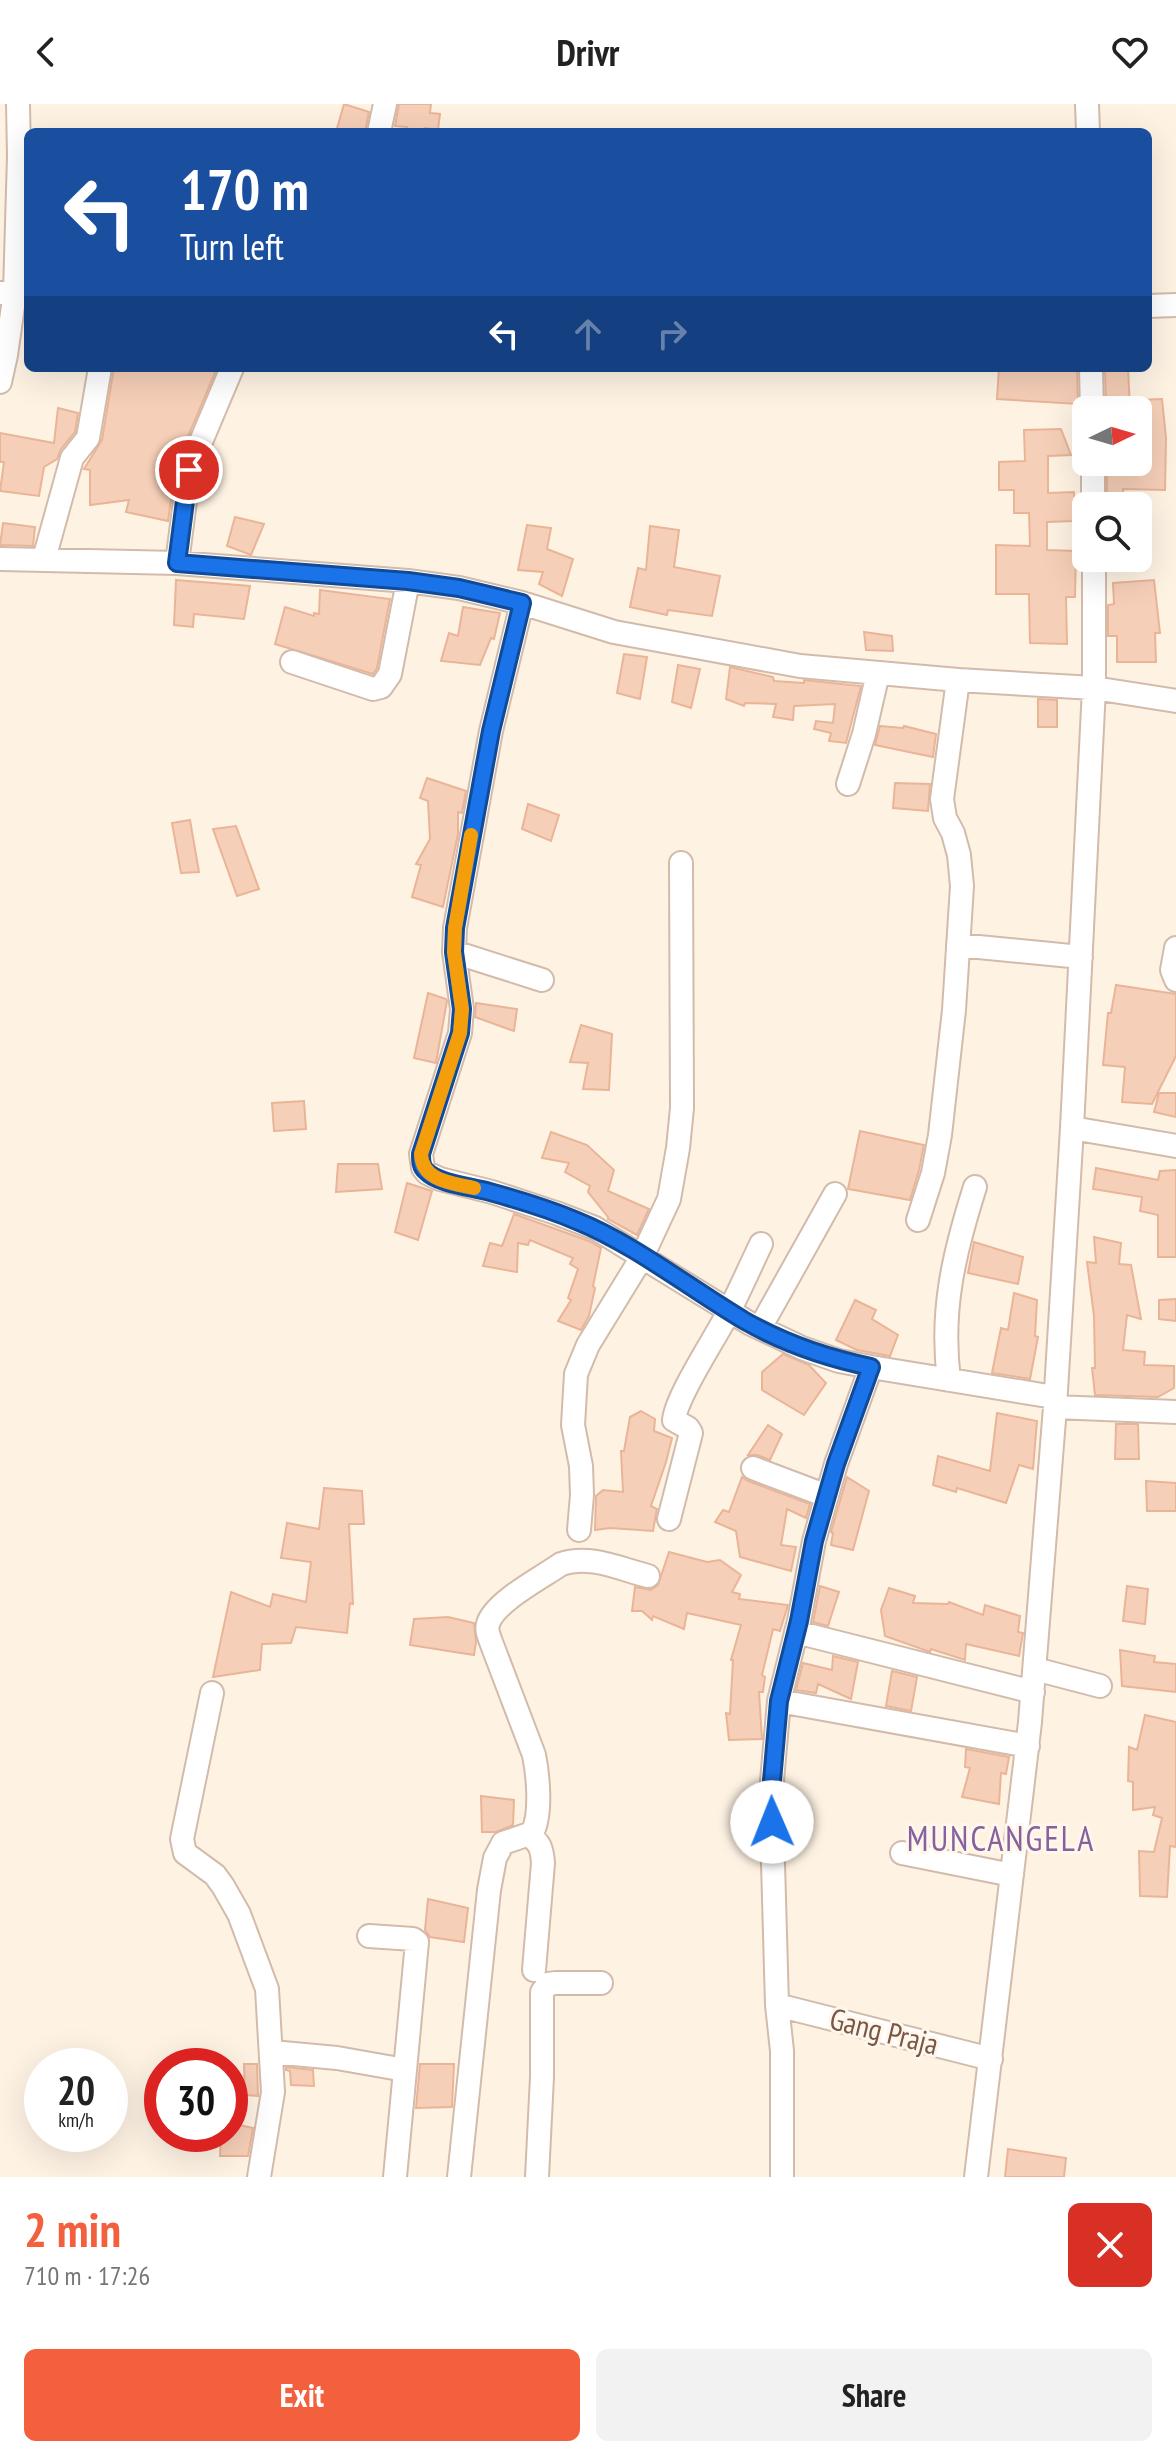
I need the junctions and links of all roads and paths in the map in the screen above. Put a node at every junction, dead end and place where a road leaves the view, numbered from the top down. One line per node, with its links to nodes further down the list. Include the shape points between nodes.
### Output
1 (18, 104): 6 (street, via 19,156)
2 (385, 104): 4 (street)
3 (1087, 104): 5 (street)
4 (380, 128)
5 (1088, 128)
6 (7, 293): 12 (street)
7 (1176, 305): 8 (street)
8 (1152, 306)
9 (99, 372): 15 (street, via 88,438 72,458)
10 (230, 372): 16 (street, via 189,470)
11 (1091, 372): 13 (street)
12 (0, 382)
13 (1092, 396)
14 (0, 559): 15 (street)
15 (44, 559): 16 (street)
16 (177, 563): 18 (street)
17 (1094, 572): 23 (street)
18 (408, 581): 19 (street); 20 (street, via 390,674 381,687 373,689)
19 (522, 603): 21 (street, via 614,632 800,666); 29 (street, via 491,731)
20 (292, 662)
21 (878, 673): 22 (street); 25 (street)
22 (958, 680): 23 (street); 27 (street, via 942,799 959,855)
23 (1094, 688): 24 (street); 30 (street)
24 (1176, 701)
25 (848, 784)
26 (681, 863): 39 (street, via 682,1108 669,1199)
27 (958, 945): 30 (street); 37 (street, via 940,1135)
28 (1176, 948): 32 (street)
29 (454, 952): 31 (street); 39 (street, via 460,1033 421,1154 423,1168 440,1179 595,1228)
30 (1081, 957): 33 (street)
31 (542, 980)
32 (1176, 980)
33 (1072, 1128): 34 (street); 44 (street)
34 (1176, 1146)
35 (975, 1187): 43 (street, via 949,1284)
36 (835, 1194): 41 (street)
37 (918, 1220)
38 (761, 1244): 40 (street)
39 (642, 1257): 40 (street); 49 (street, via 576,1374)
40 (729, 1311): 41 (street); 48 (street, via 674,1415 691,1433)
41 (760, 1328): 42 (street, via 802,1348)
42 (871, 1367): 43 (street); 47 (street)
43 (949, 1380): 44 (street)
44 (1055, 1402): 45 (street); 52 (street)
45 (1176, 1412)
46 (753, 1468): 47 (street)
47 (827, 1496): 51 (street)
48 (669, 1519)
49 (579, 1530)
50 (648, 1576): 57 (street, via 573,1560 500,1606 488,1623 534,1755 536,1823)
51 (796, 1632): 52 (street); 55 (street)
52 (1034, 1681): 53 (street); 56 (street)
53 (1100, 1686)
54 (212, 1693): 64 (street, via 182,1847 215,1875 239,1914 267,1989)
55 (779, 1701): 56 (street); 63 (street, via 771,1792)
56 (1028, 1746): 59 (street)
57 (528, 1835): 61 (street, via 537,1841 543,1863); 69 (street, via 503,1843 495,1858)
58 (902, 1853): 59 (street)
59 (1012, 1875): 65 (street)
60 (369, 1936): 66 (street, via 416,1940)
61 (534, 1970)
62 (601, 1983): 70 (street, via 555,1983 542,1992)
63 (777, 2005): 65 (street, Gang Praja); 71 (street)
64 (272, 2052): 66 (street); 67 (street, via 272,2106)
65 (991, 2059): 72 (street)
66 (405, 2070): 68 (street)
67 (259, 2177)
68 (395, 2177)
69 (459, 2177)
70 (537, 2177)
71 (782, 2177)
72 (976, 2177)

